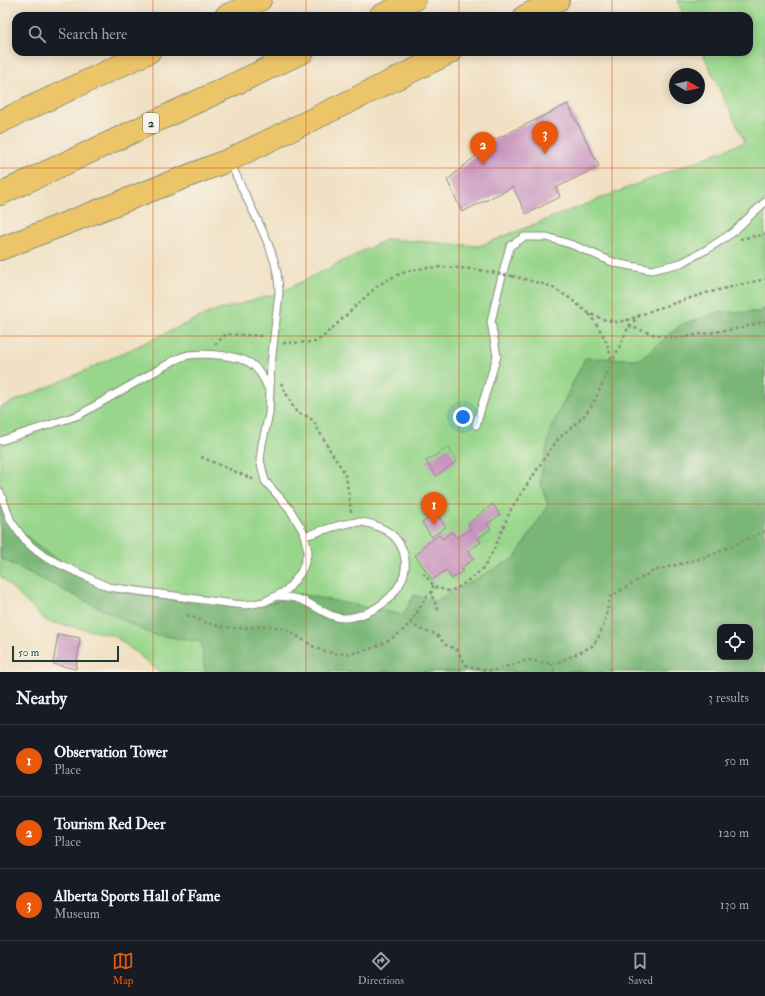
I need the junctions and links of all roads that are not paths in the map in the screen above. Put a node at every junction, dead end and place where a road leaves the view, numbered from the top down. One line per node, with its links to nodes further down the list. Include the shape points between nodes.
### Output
1 (260, 0): 4 (highway)
2 (414, 0): 5 (highway)
3 (558, 0): 6 (highway)
4 (234, 12)
5 (388, 12)
6 (533, 12)
7 (140, 56): 10 (highway)
8 (294, 56): 12 (highway, 2)
9 (443, 56): 11 (highway)
10 (0, 122)
11 (229, 160): 14 (highway); 15 (lane, via 269,245 277,268 279,282)
12 (0, 194)
13 (765, 202): 16 (lane, via 732,234 706,250 681,263 652,270 615,263 547,237 524,237 510,246 491,322 497,356)
14 (0, 249)
15 (269, 390): 17 (lane, via 259,372 237,358 206,354 190,355 180,358 80,415); 19 (lane, via 268,414 260,452 263,476 268,486 300,525)
16 (476, 425)
17 (0, 441)
18 (0, 492): 20 (lane, via 11,521 32,547 45,557 108,587 246,605 264,602)
19 (305, 536): 20 (lane, via 308,551 304,565 296,580); 20 (lane, via 353,523 366,523 383,529 396,538 403,550 406,563 403,578 387,600 368,612 352,617 343,618 300,599)
20 (277, 596)

